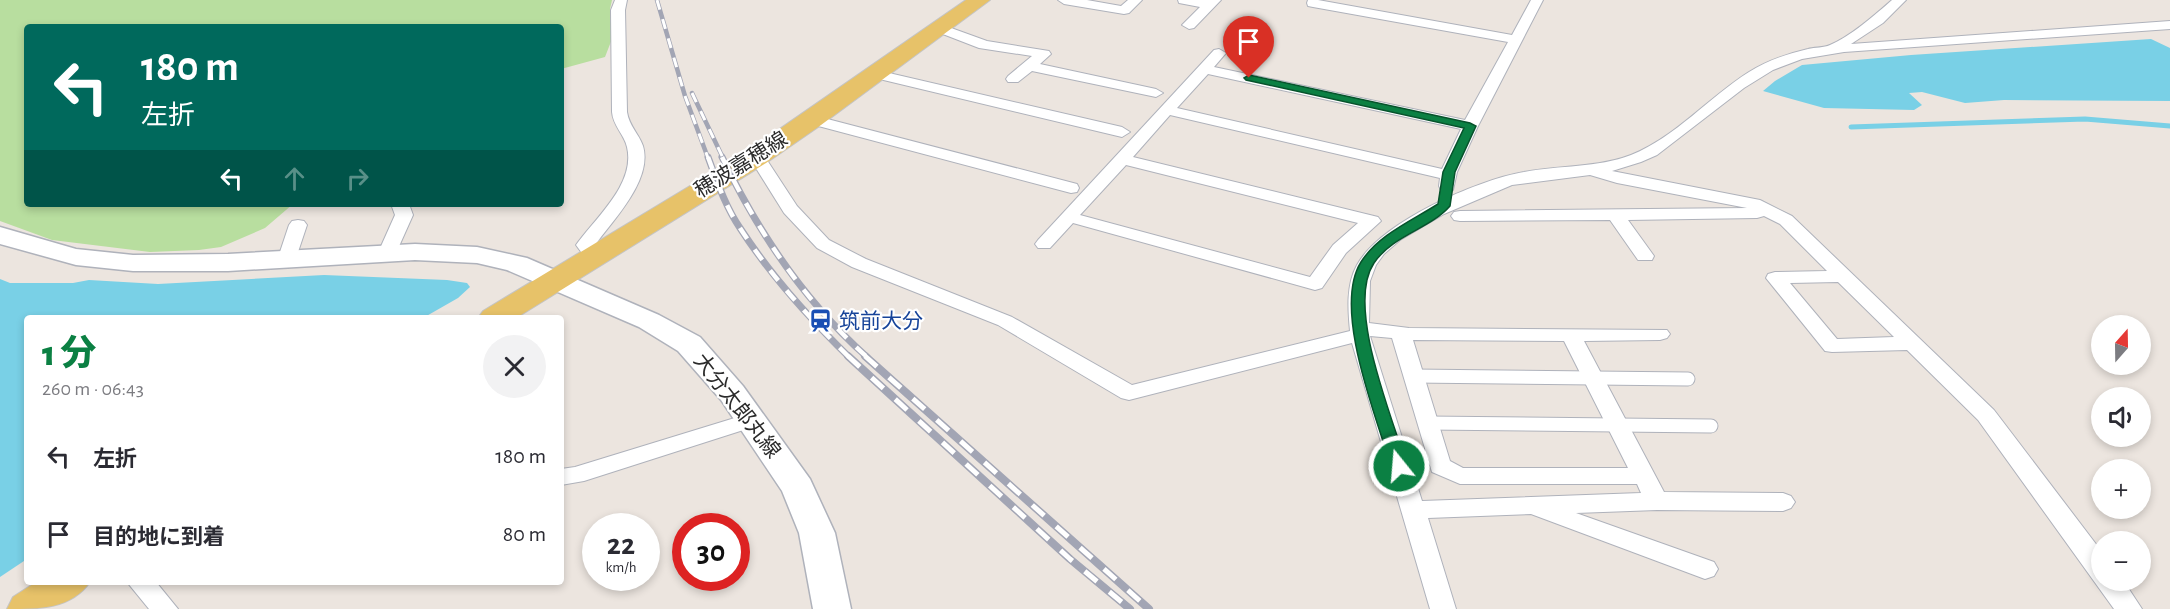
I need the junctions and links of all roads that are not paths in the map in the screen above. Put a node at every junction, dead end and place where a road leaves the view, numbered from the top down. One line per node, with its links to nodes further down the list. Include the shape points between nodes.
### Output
1 (621, 0): 39 (street, via 620,119 632,136 637,153 623,194 585,245)
2 (980, 0): 12 (main road, 穂波嘉穂線)
3 (1064, 0): 4 (street, via 1124,10)
4 (1136, 0)
5 (1184, 0): 8 (street)
6 (1537, 0): 13 (street)
7 (1900, 0): 14 (street, via 1878,20)
8 (1212, 2): 10 (street)
9 (1313, 3): 13 (street)
10 (1189, 25)
11 (2170, 25): 14 (street)
12 (940, 28): 16 (street, via 984,45 1044,54); 18 (main road, 穂波嘉穂線)
13 (1517, 40): 23 (street)
14 (1836, 47): 27 (street, via 1790,58 1755,74 1669,140 1636,159)
15 (1220, 53): 17 (street)
16 (1030, 66): 19 (street); 20 (street)
17 (1205, 69): 21 (street); 23 (street)
18 (876, 74): 22 (main road, 穂波嘉穂線); 24 (street)
19 (1013, 79)
20 (1156, 93)
21 (1167, 110): 26 (street); 28 (street)
22 (812, 120): 25 (main road, 穂波嘉穂線); 29 (street)
23 (1470, 126): 28 (street)
24 (1122, 132)
25 (757, 156): 39 (main road, 穂波嘉穂線); 45 (street, via 790,209 823,244 859,263 1005,321 1129,393)
26 (1122, 159): 34 (street); 34 (street, via 1372,221 1348,238 1315,284)
27 (1592, 170): 31 (street, via 1524,177 1491,185); 32 (street, via 1754,204)
28 (1448, 175): 31 (street)
29 (1071, 188)
30 (401, 207): 38 (street, via 404,215)
31 (1452, 211): 33 (street); 45 (street, via 1389,240 1367,263 1357,298)
32 (1775, 213): 33 (street); 42 (street)
33 (1616, 214): 40 (street)
34 (1069, 217): 37 (street)
35 (298, 225): 41 (street)
36 (0, 235): 41 (street, 大分太郎丸線, via 100,261 179,264)
37 (1044, 244)
38 (387, 253): 41 (street, 大分太郎丸線); 43 (street, 大分太郎丸線, via 445,251 497,257)
39 (595, 256): 43 (main road, 穂波嘉穂線)
40 (1645, 256)
41 (287, 258)
42 (1842, 276): 49 (street); 49 (street, via 1775,278 1832,346)
43 (554, 280): 44 (main road, 穂波嘉穂線); 53 (street, 大分太郎丸線, via 649,321 689,344)
44 (499, 315)
45 (1359, 332): 46 (street); 62 (street)
46 (1401, 333): 48 (street); 50 (street)
47 (1660, 334): 48 (street)
48 (1571, 335): 51 (street)
49 (1911, 343): 63 (street, via 1986,415)
50 (1413, 376): 51 (lane); 54 (street)
51 (1594, 379): 52 (lane); 55 (street)
52 (1688, 379)
53 (751, 420): 58 (street); 70 (street, 大分太郎丸線, via 798,488 817,533)
54 (1427, 423): 55 (lane); 57 (street, via 1440,466 1460,477)
55 (1618, 426): 56 (lane); 57 (street)
56 (1711, 426)
57 (1644, 476): 59 (street)
58 (564, 477)
59 (1657, 501): 60 (street); 61 (street)
60 (1783, 502)
61 (1532, 506): 62 (street); 64 (street)
62 (1413, 510): 71 (street)
63 (2091, 557)
64 (1705, 569)
65 (64, 585): 68 (main road)
66 (143, 585): 69 (street)
67 (2116, 591): 72 (street)
68 (28, 609)
69 (165, 609)
70 (832, 609)
71 (1443, 609)
72 (2129, 609)

